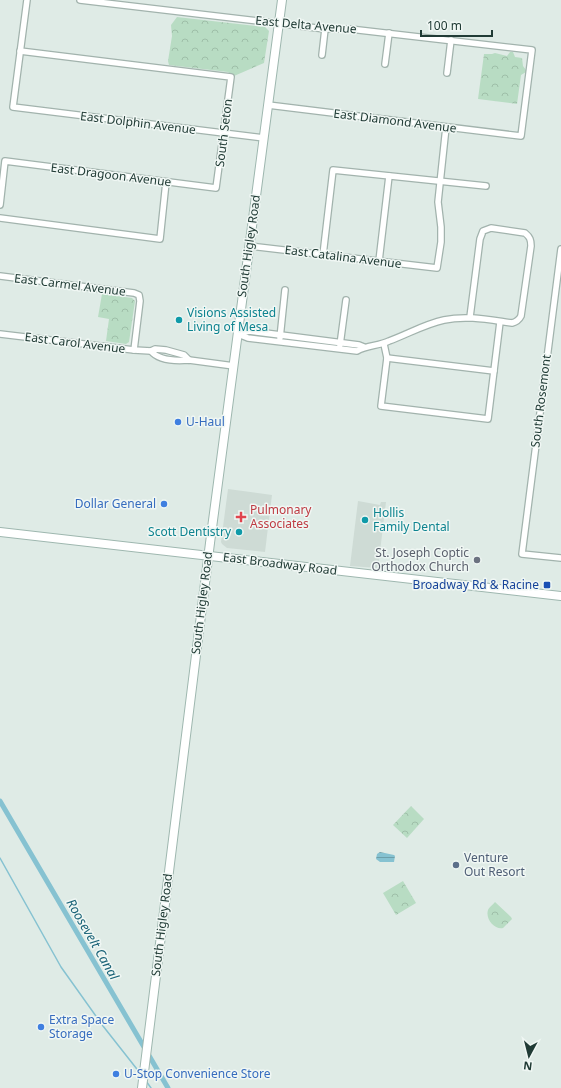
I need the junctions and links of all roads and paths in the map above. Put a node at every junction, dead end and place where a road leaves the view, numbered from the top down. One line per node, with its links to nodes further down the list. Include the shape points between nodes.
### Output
1 (27, 0): 8 (street)
2 (80, 0): 4 (street, East Delta Avenue)
3 (282, 0): 4 (main road, South Higley Road)
4 (279, 24): 5 (street, East Delta Avenue); 12 (main road, South Higley Road)
5 (325, 29): 6 (street, East Delta Avenue); 9 (street)
6 (389, 33): 7 (street, East Delta Avenue); 10 (street)
7 (451, 40): 11 (street); 15 (street, East Delta Avenue, via 532,50)
8 (20, 51): 14 (street, South Seton, via 231,77); 14 (street, East Dolphin Avenue, via 13,107)
9 (322, 55)
10 (385, 64)
11 (447, 73)
12 (268, 105): 13 (street, East Diamond Avenue); 16 (main road, South Higley Road)
13 (446, 127): 15 (street, East Diamond Avenue); 18 (street)
14 (224, 133): 16 (street, East Dolphin Avenue); 21 (street, South Seton)
15 (521, 136)
16 (264, 138): 24 (main road, South Higley Road)
17 (389, 176): 18 (street); 26 (street, via 333,170); 27 (street)
18 (440, 181): 20 (street); 27 (street, East Catalina Avenue, via 438,202 441,242 437,268)
19 (166, 182): 21 (street, East Dragoon Avenue); 22 (street, East Dragoon Avenue, via 5,161); 23 (street, via 160,239)
20 (486, 186)
21 (216, 188)
22 (0, 205)
23 (0, 218)
24 (250, 246): 26 (street, East Catalina Avenue); 35 (main road, South Higley Road)
25 (561, 249): 29 (street, South Rosemont)
26 (323, 255): 27 (street, East Catalina Avenue)
27 (379, 261)
28 (0, 276): 41 (street, East Carmel Avenue, via 139,295)
29 (559, 280): 48 (street, South Rosemont, via 522,554)
30 (286, 290): 36 (street)
31 (346, 300): 38 (street)
32 (470, 318): 33 (street); 33 (street, via 482,234 491,228 519,231 526,233 531,240 521,316 512,323); 39 (street, via 444,320)
33 (500, 322): 45 (street)
34 (0, 334): 41 (street, East Carol Avenue)
35 (238, 334): 36 (street, via 249,331); 37 (street, via 248,338); 44 (main road, South Higley Road)
36 (280, 335): 37 (street); 38 (street)
37 (279, 342): 42 (street)
38 (341, 343): 40 (street); 42 (street)
39 (384, 344): 40 (street); 43 (street)
40 (364, 347): 42 (street, via 357,351)
41 (134, 350): 44 (street, East Carol Avenue, via 166,350 184,355 189,360)
42 (340, 350)
43 (387, 358): 45 (street); 45 (street, via 380,406 488,419)
44 (234, 366): 47 (main road, South Higley Road)
45 (494, 371)
46 (0, 532): 47 (main road, East Broadway Road)
47 (208, 556): 49 (main road, East Broadway Road); 50 (main road, South Higley Road)
48 (561, 558)
49 (561, 596)
50 (142, 1088)

